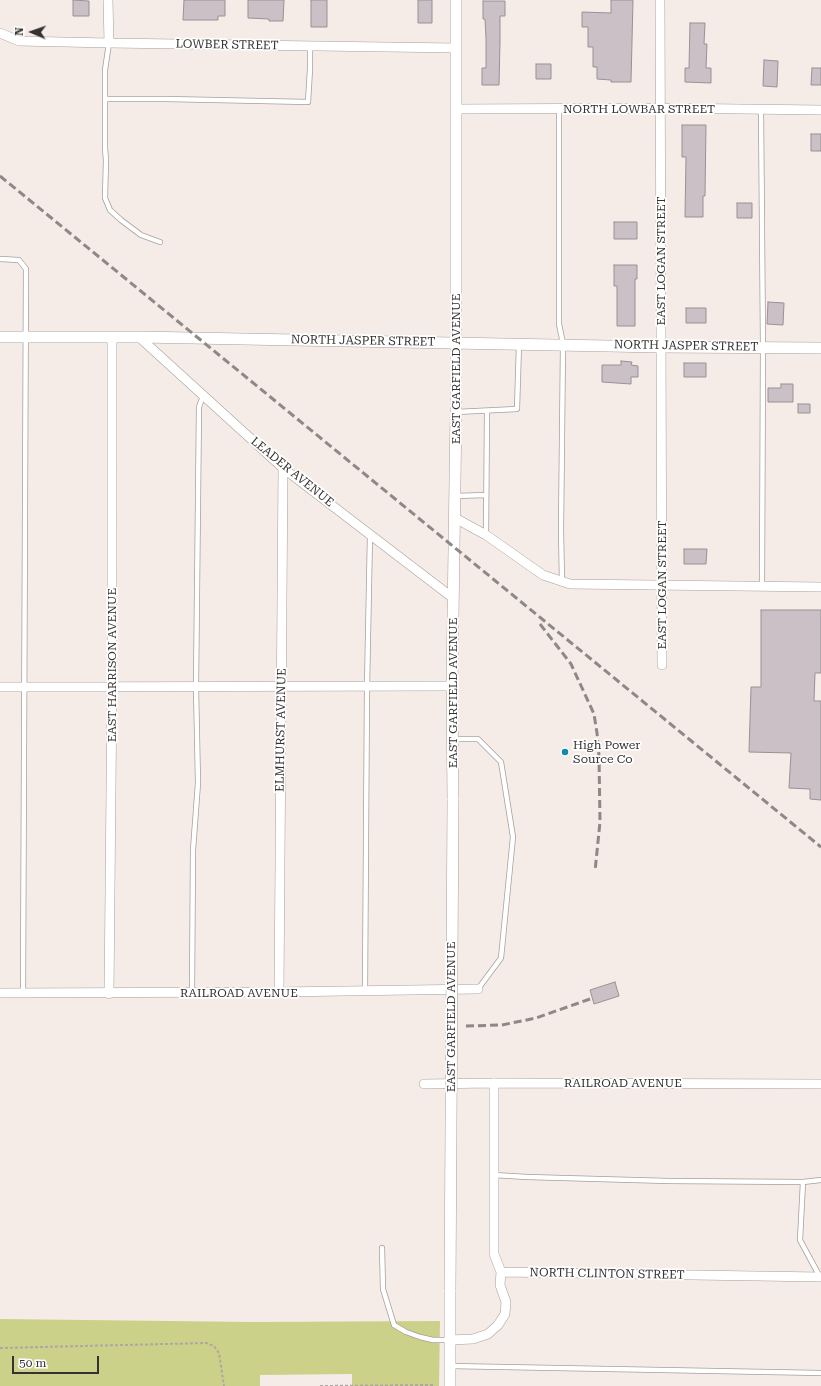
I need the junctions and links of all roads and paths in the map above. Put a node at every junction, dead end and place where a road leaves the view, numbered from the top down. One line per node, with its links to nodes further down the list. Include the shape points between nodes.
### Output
1 (108, 0): 5 (street)
2 (456, 0): 7 (street, EAST GARFIELD AVENUE)
3 (660, 0): 9 (street, EAST LOGAN STREET)
4 (0, 33): 5 (street, LOWBER STREET, via 19,41)
5 (109, 44): 6 (street, LOWBER STREET); 8 (lane)
6 (310, 46): 7 (street, LOWBER STREET); 8 (lane, via 308,102)
7 (456, 48): 10 (street, EAST GARFIELD AVENUE)
8 (105, 99): 14 (lane, via 105,198 110,210 121,220 141,235)
9 (661, 108): 11 (street, NORTH LOWBAR STREET); 12 (street, NORTH LOWBAR STREET); 23 (street, EAST LOGAN STREET)
10 (457, 109): 11 (street, NORTH LOWBAR STREET); 20 (street, EAST GARFIELD AVENUE)
11 (559, 109): 22 (lane, via 559,324)
12 (761, 109): 13 (street, NORTH LOWBAR STREET); 24 (lane)
13 (821, 110)
14 (160, 242)
15 (0, 259): 17 (lane, via 19,260 26,269)
16 (0, 337): 17 (street, NORTH JASPER STREET)
17 (25, 337): 18 (street, NORTH JASPER STREET); 44 (lane)
18 (112, 337): 19 (street, NORTH JASPER STREET); 41 (street, EAST HARRISON AVENUE)
19 (139, 337): 20 (street, NORTH JASPER STREET); 26 (street, LEADER AVENUE)
20 (456, 343): 21 (street, NORTH JASPER STREET); 28 (street, EAST GARFIELD AVENUE)
21 (519, 344): 22 (street, NORTH JASPER STREET); 27 (lane, via 517,409)
22 (563, 344): 23 (street, NORTH JASPER STREET); 35 (lane)
23 (660, 346): 24 (street, NORTH JASPER STREET); 36 (street, EAST LOGAN STREET)
24 (763, 347): 25 (street, NORTH JASPER STREET); 37 (lane)
25 (821, 348)
26 (204, 396): 29 (street, LEADER AVENUE); 45 (lane, via 199,406)
27 (487, 411): 28 (lane); 30 (lane)
28 (456, 412): 31 (street, EAST GARFIELD AVENUE)
29 (283, 468): 33 (street, LEADER AVENUE); 46 (street, ELMHURST AVENUE)
30 (486, 495): 31 (lane); 34 (lane)
31 (455, 496): 32 (street, EAST GARFIELD AVENUE)
32 (455, 518): 34 (street); 39 (street, EAST GARFIELD AVENUE)
33 (370, 534): 39 (street, LEADER AVENUE); 47 (lane)
34 (486, 535): 35 (street, via 543,575)
35 (562, 582): 36 (street)
36 (663, 586): 37 (street); 40 (street, EAST LOGAN STREET)
37 (762, 587): 38 (street)
38 (821, 587)
39 (453, 598): 42 (street, EAST GARFIELD AVENUE)
40 (662, 665)
41 (112, 686): 44 (street); 45 (street); 55 (street, EAST HARRISON AVENUE)
42 (452, 686): 47 (street); 48 (street, EAST GARFIELD AVENUE)
43 (0, 687): 44 (street)
44 (24, 687): 53 (lane)
45 (196, 687): 46 (street); 54 (lane, via 198,783 193,850)
46 (281, 687): 47 (street); 51 (street, ELMHURST AVENUE)
47 (367, 687): 50 (lane)
48 (452, 739): 49 (lane, via 478,739 501,762 513,837 501,958); 65 (street, EAST GARFIELD AVENUE, bridge)
49 (478, 989): 50 (street, RAILROAD AVENUE)
50 (365, 991): 51 (street, RAILROAD AVENUE)
51 (279, 992): 54 (street, RAILROAD AVENUE)
52 (0, 993): 53 (street, RAILROAD AVENUE)
53 (23, 993): 55 (street, RAILROAD AVENUE)
54 (192, 993): 55 (street, RAILROAD AVENUE)
55 (109, 994)
56 (494, 1083): 57 (street, RAILROAD AVENUE); 58 (street, RAILROAD AVENUE); 59 (street)
57 (424, 1084)
58 (821, 1084)
59 (494, 1175): 61 (lane, via 669,1181); 63 (street, via 494,1254)
60 (821, 1180): 61 (lane)
61 (803, 1182): 64 (lane, via 800,1240)
62 (382, 1248): 65 (lane, via 383,1289 394,1325 420,1337)
63 (501, 1272): 64 (street, NORTH CLINTON STREET); 65 (street, via 500,1285 506,1302 505,1314 498,1325 488,1334 472,1339)
64 (820, 1277)
65 (450, 1340): 67 (street, EAST GARFIELD AVENUE)
66 (0, 1348): 70 (path, via 206,1343 214,1346 219,1353)
67 (450, 1366): 68 (lane); 73 (street, EAST GARFIELD AVENUE)
68 (821, 1373)
69 (433, 1385): 72 (path)
70 (224, 1386)
71 (320, 1386): 72 (path)
72 (364, 1386)
73 (450, 1386)

